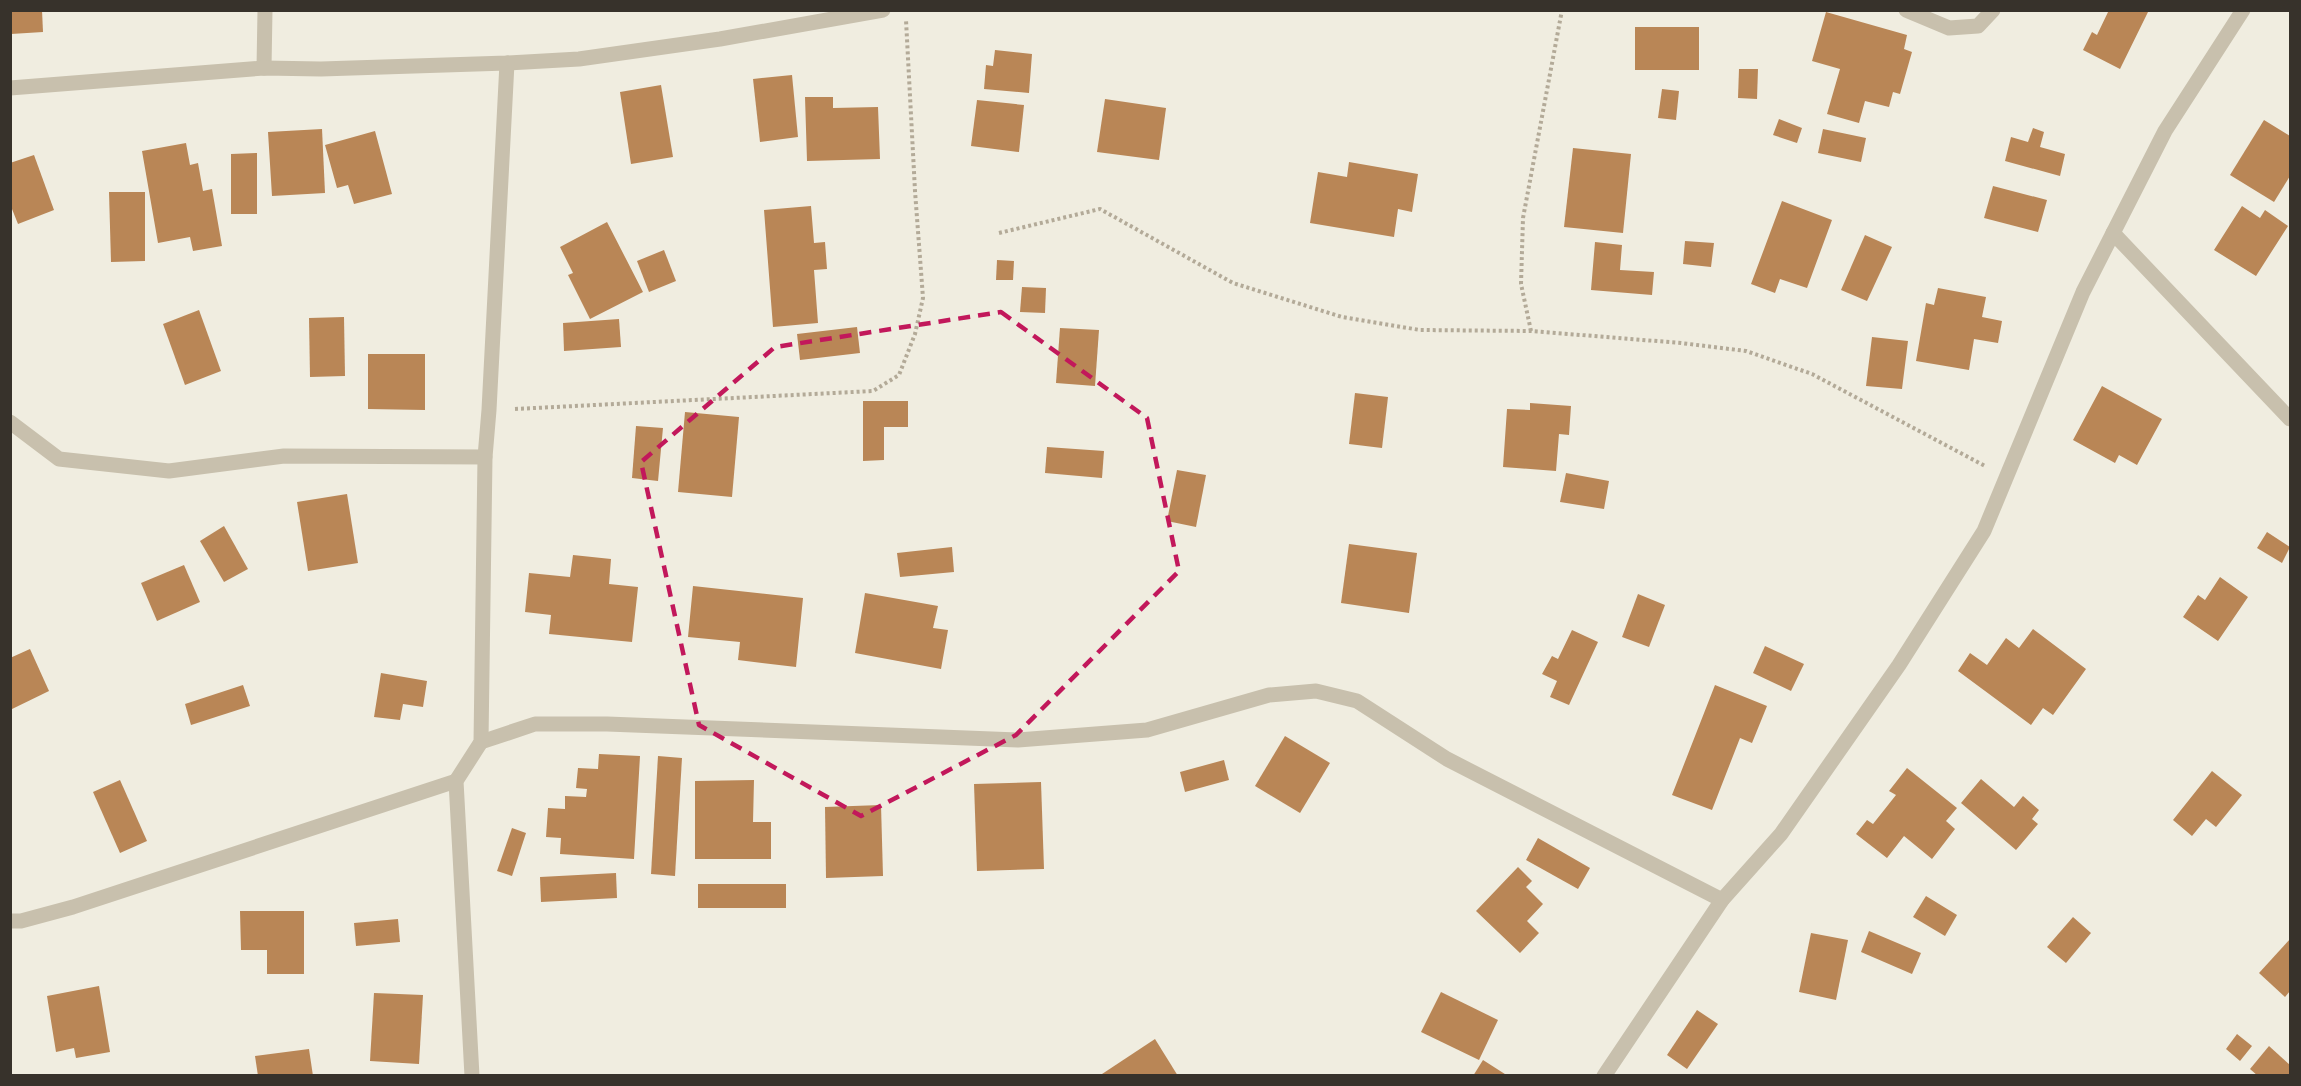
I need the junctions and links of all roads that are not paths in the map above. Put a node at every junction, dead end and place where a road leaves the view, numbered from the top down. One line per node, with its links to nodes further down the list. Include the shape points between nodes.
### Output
1 (265, 10): 7 (street)
2 (884, 10): 6 (street, via 579,59)
3 (1906, 10): 4 (street, via 1949,28 1978,26)
4 (1993, 10)
5 (2242, 10): 9 (street, via 2165,131)
6 (507, 63): 7 (street); 12 (street)
7 (264, 69): 8 (street)
8 (10, 88)
9 (2113, 233): 10 (street); 15 (street, via 2083,292 1984,531 1899,665 1781,834)
10 (2290, 419)
11 (10, 422): 12 (street, via 59,459 169,471 284,456)
12 (485, 456): 13 (street)
13 (481, 742): 14 (street); 15 (street, via 535,724 1018,740 1147,730 1269,695 1316,691 1357,701 1447,759)
14 (456, 781): 16 (street, via 73,907); 17 (street)
15 (1722, 900): 18 (street)
16 (10, 921)
17 (472, 1076)
18 (1604, 1076)

